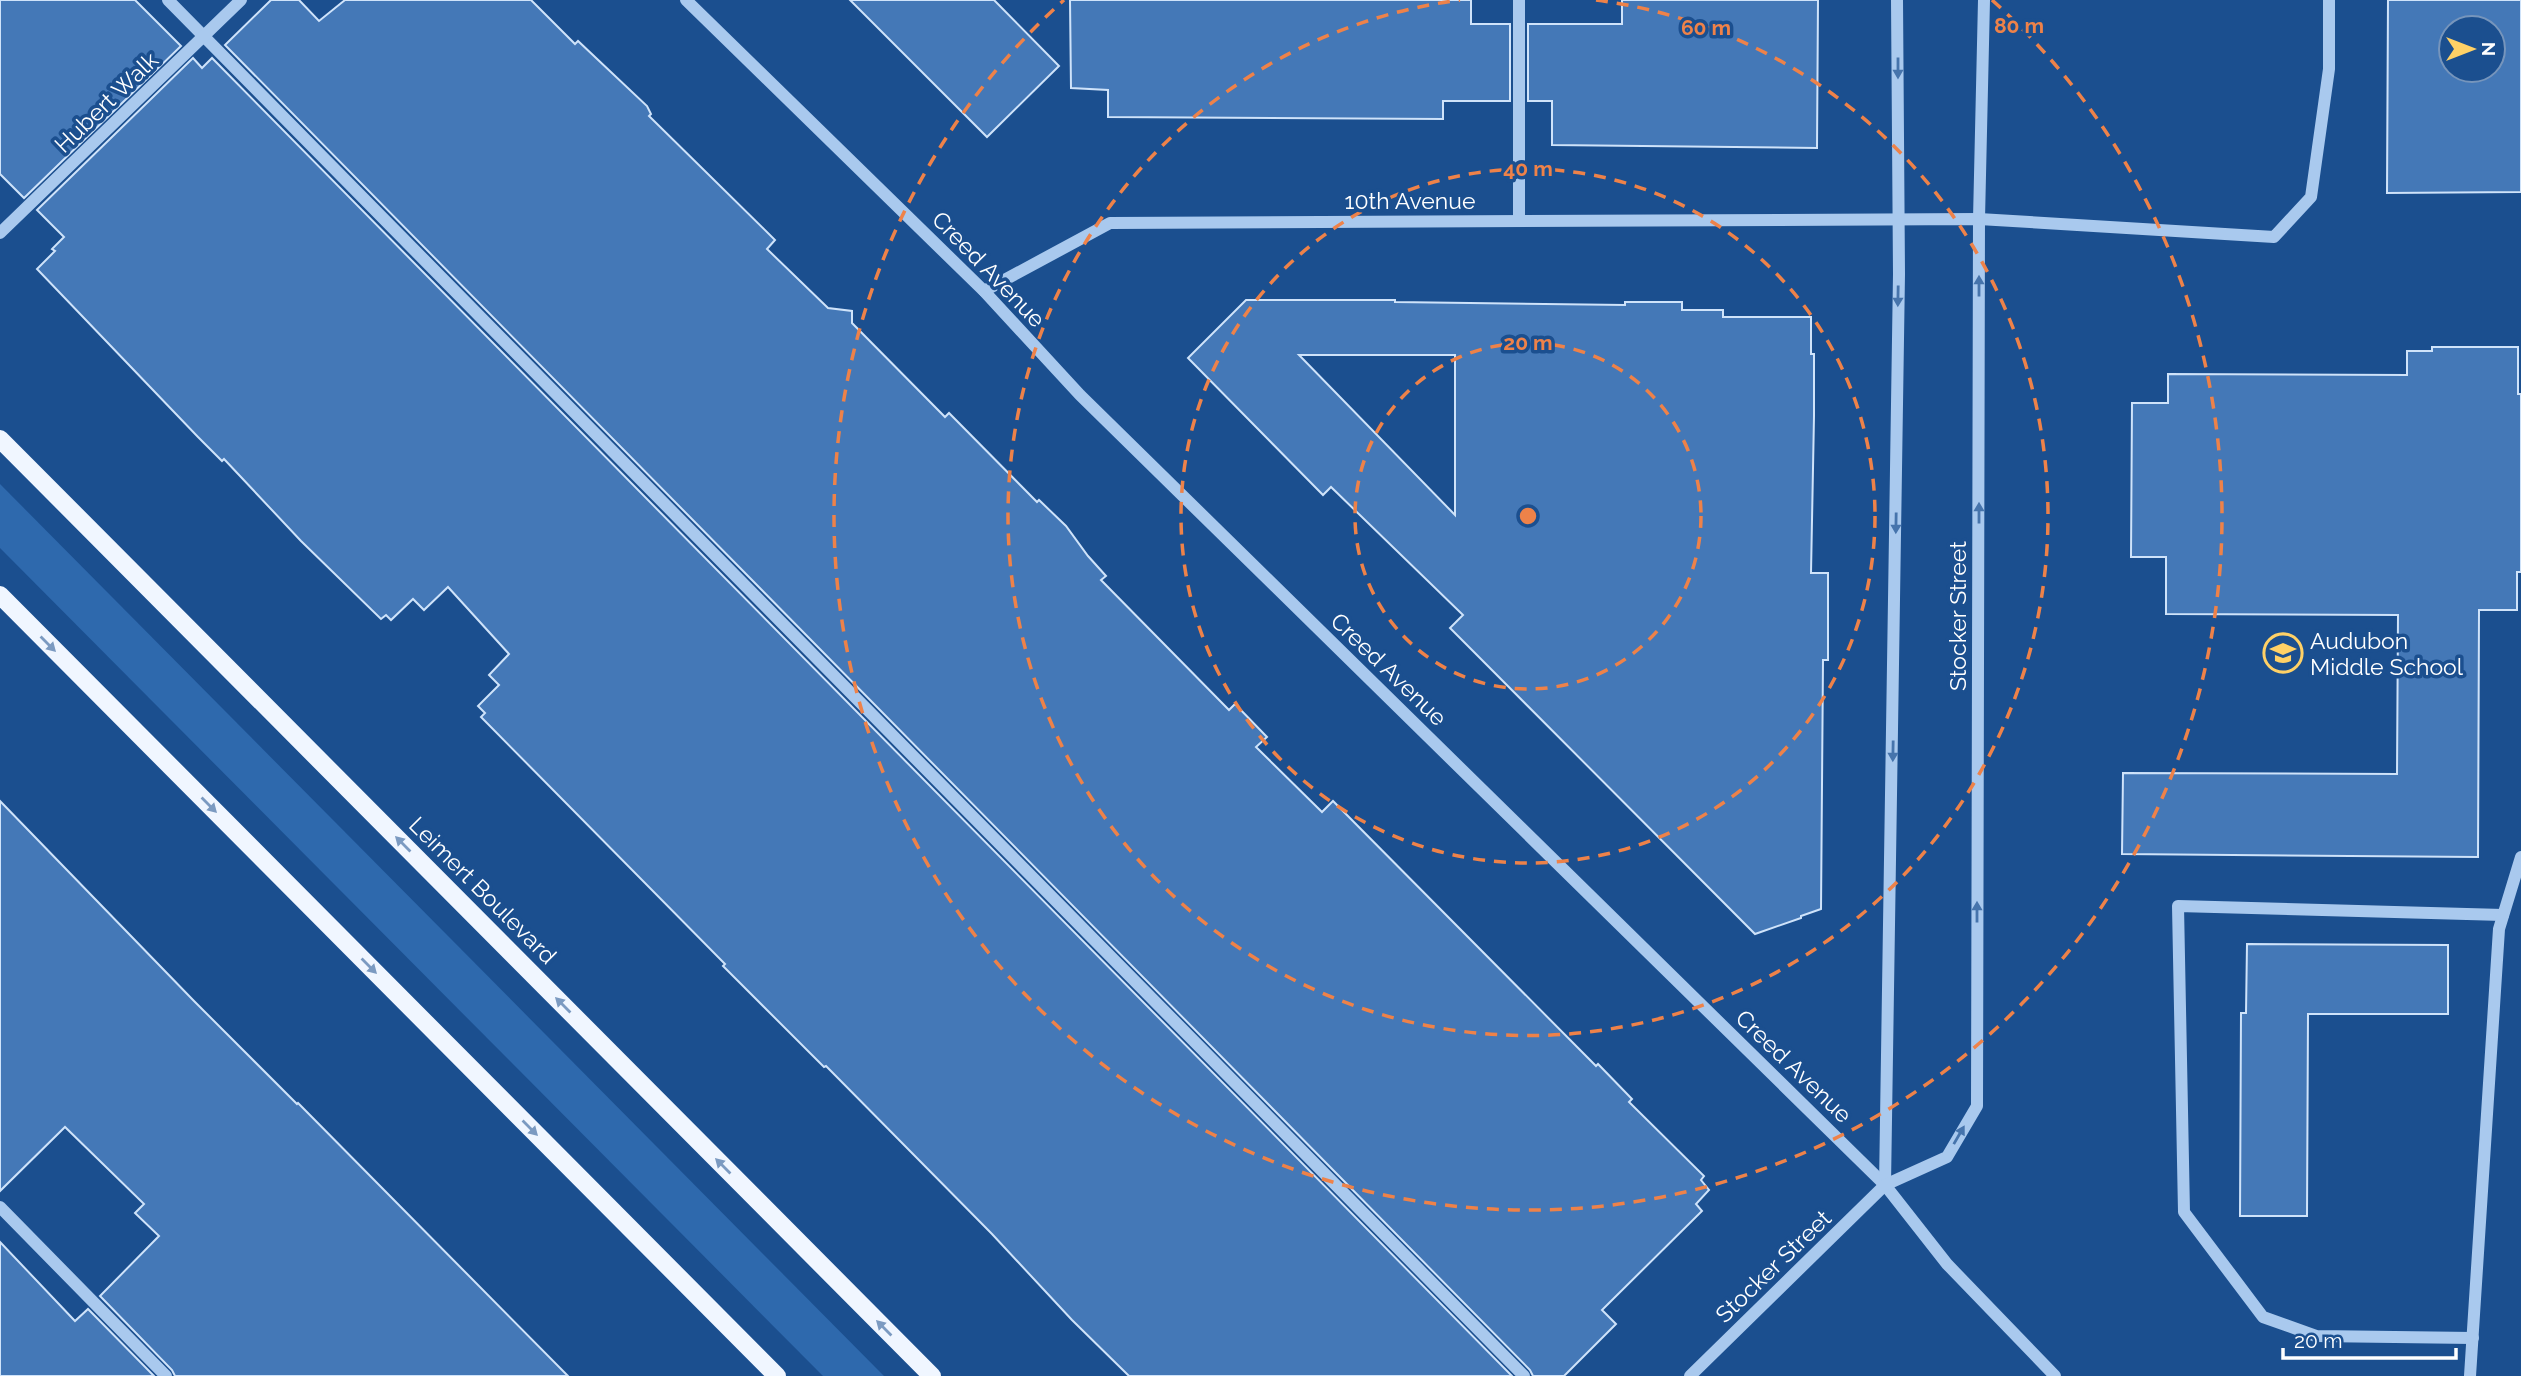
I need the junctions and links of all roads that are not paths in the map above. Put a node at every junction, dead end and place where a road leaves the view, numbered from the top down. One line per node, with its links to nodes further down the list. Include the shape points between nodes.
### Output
1 (168, 0): 8 (street)
2 (242, 0): 8 (street, Hubert Walk)
3 (686, 0): 13 (street, Creed Avenue)
4 (1518, 0): 11 (street)
5 (1897, 0): 9 (street, one-way to 9)
6 (1984, 0): 10 (street, Stocker Street)
7 (2329, 0): 10 (street, 10th Avenue, via 2329,68 2311,197 2274,237)
8 (204, 36): 12 (street, Hubert Walk); 24 (street)
9 (1899, 219): 10 (street, 10th Avenue); 11 (street, 10th Avenue); 18 (street, one-way to 18)
10 (1979, 219): 18 (street, Stocker Street, one-way to 10, via 1947,1157 1977,1106)
11 (1519, 220): 13 (street, 10th Avenue, via 1110,223)
12 (0, 233)
13 (984, 291): 18 (street, Creed Avenue, via 1090,405)
14 (0, 439): 23 (main road, Leimert Boulevard, one-way to 14)
15 (0, 596): 22 (main road, one-way to 22)
16 (2521, 857): 17 (street)
17 (2503, 915): 20 (street); 20 (street, via 2178,906 2184,1212 2263,1317 2316,1336)
18 (1885, 1185): 25 (street, Stocker Street); 26 (street, Creed Avenue, via 1947,1264)
19 (0, 1207): 21 (street)
20 (2473, 1338): 27 (street)
21 (166, 1376)
22 (777, 1376)
23 (932, 1376)
24 (1524, 1376)
25 (1690, 1376)
26 (2055, 1376)
27 (2470, 1376)

